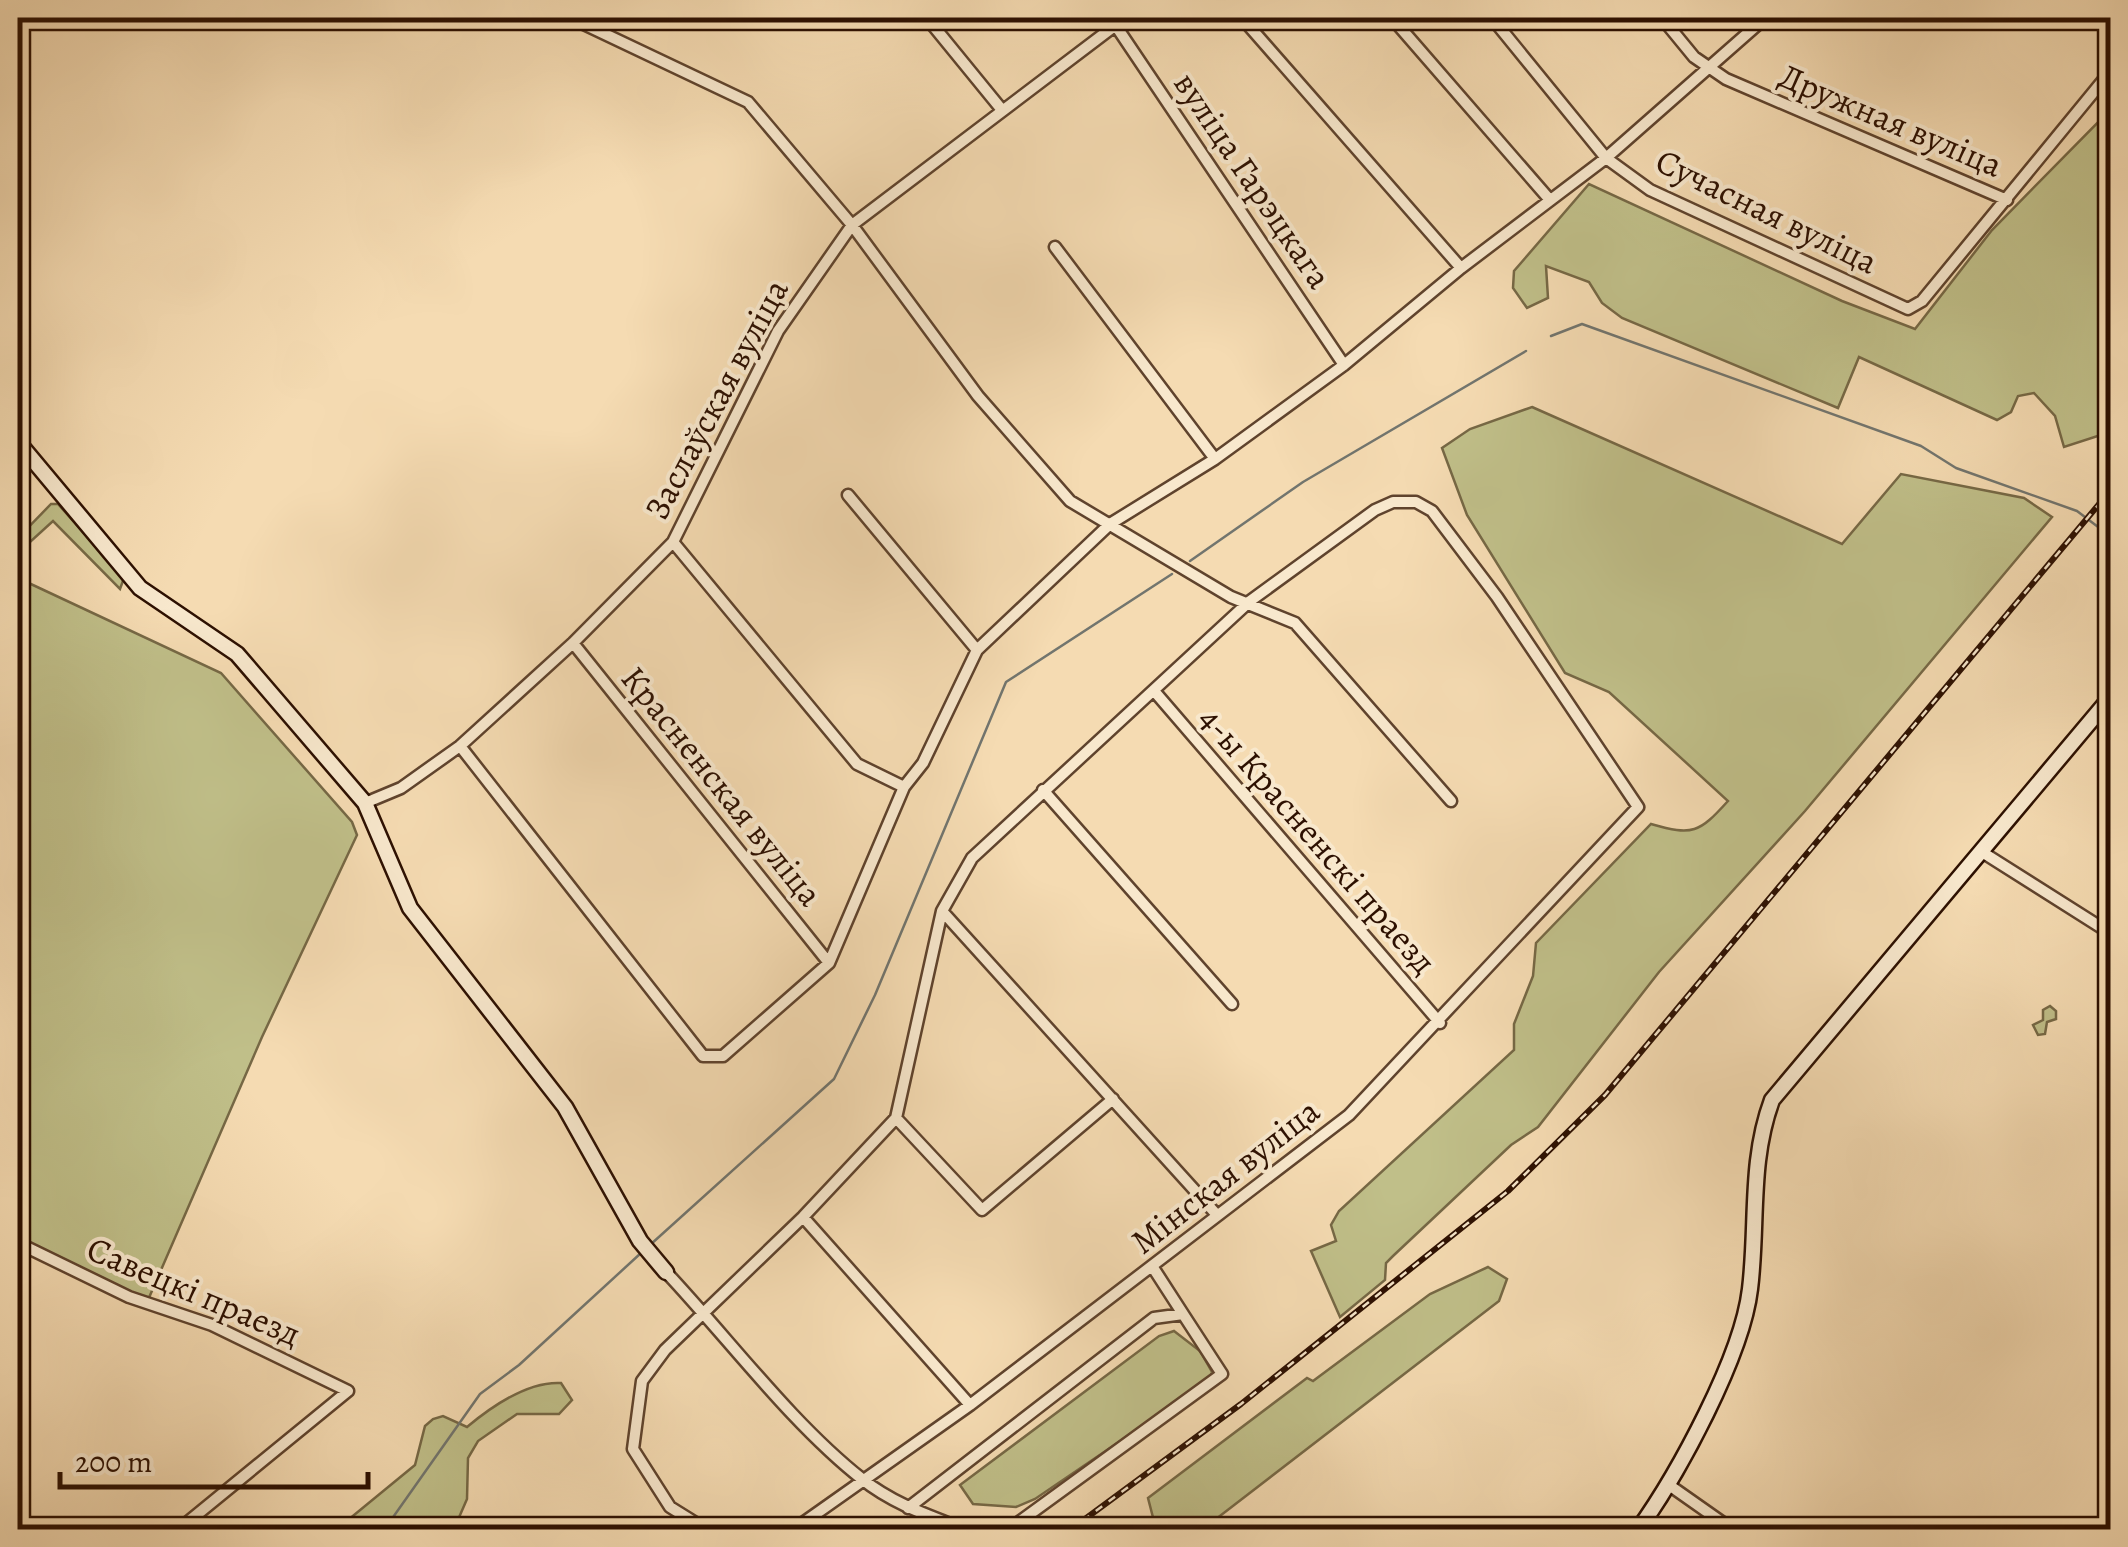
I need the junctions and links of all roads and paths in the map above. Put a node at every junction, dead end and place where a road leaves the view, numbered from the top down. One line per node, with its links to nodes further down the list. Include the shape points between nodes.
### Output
1 (571, 18): 15 (street, via 748,102)
2 (930, 18): 11 (street)
3 (1242, 18): 17 (street)
4 (1392, 18): 13 (street)
5 (1492, 18): 12 (street, Сучасная вуліца)
6 (1662, 18): 9 (street, Дружная вуліца)
7 (1765, 18): 9 (street, Красненская вуліца)
8 (1120, 22): 11 (street, Заслаўская вуліца); 18 (street, вуліца Гарэцкага)
9 (1708, 68): 12 (street, Красненская вуліца); 14 (street, Дружная вуліца)
10 (2110, 72): 14 (street)
11 (1002, 110): 15 (street, Заслаўская вуліца)
12 (1606, 158): 13 (street, Красненская вуліца); 14 (street, Сучасная вуліца, via 1650,190 1908,309)
13 (1550, 200): 17 (street, Красненская вуліца)
14 (2007, 200)
15 (852, 225): 22 (street, via 978,396 1070,501); 23 (street, Заслаўская вуліца, via 778,331)
16 (1055, 247): 20 (street)
17 (1461, 268): 18 (street, Красненская вуліца)
18 (1344, 365): 20 (street, Красненская вуліца)
19 (18, 442): 33 (street, via 140,588 238,654)
20 (1215, 459): 22 (street, Красненская вуліца)
21 (848, 495): 26 (street)
22 (1110, 524): 24 (street, via 1231,597); 26 (street, Красненская вуліца)
23 (673, 542): 25 (street, Заслаўская вуліца); 30 (street, via 857,764)
24 (1250, 601): 27 (street); 32 (street, via 1295,622); 39 (street, Мінская вуліца, via 1375,510 1416,502 1432,511 1488,585 1638,807)
25 (573, 643): 29 (street, Заслаўская вуліца); 37 (street, Красненская вуліца)
26 (977, 650): 30 (street, Красненская вуліца, via 923,764)
27 (1155, 692): 31 (street); 39 (street, 4-ы Красненскі праезд)
28 (2110, 698): 34 (street)
29 (460, 746): 33 (street, Заслаўская вуліца, via 401,788); 37 (street, Красненская вуліца, via 703,1056 723,1056)
30 (904, 787): 37 (street, Красненская вуліца)
31 (1043, 790): 35 (street, via 972,858); 38 (street)
32 (1451, 800)
33 (365, 804): 46 (street, via 410,908 565,1108 640,1240)
34 (1982, 852): 36 (street); 51 (street, via 1772,1100 1759,1134 1750,1292 1708,1409)
35 (942, 911): 40 (street); 41 (street)
36 (2110, 932)
37 (829, 963)
38 (1232, 1004)
39 (1440, 1023): 42 (street, Мінская вуліца, via 1350,1114)
40 (1113, 1099): 41 (street, via 982,1210); 42 (street)
41 (896, 1118): 43 (street)
42 (1217, 1216): 45 (street, Мінская вуліца)
43 (803, 1217): 47 (street); 49 (street)
44 (18, 1243): 53 (street, Савецкі праезд, via 348,1391)
45 (1152, 1266): 48 (street); 49 (street, Мінская вуліца)
46 (666, 1272): 47 (street)
47 (704, 1313): 50 (street); 54 (street, via 642,1381 634,1450 670,1508)
48 (1183, 1314): 52 (street, via 1154,1318); 57 (street, via 1222,1374)
49 (970, 1405): 50 (street, Мінская вуліца)
50 (862, 1480): 52 (street); 55 (street, Мінская вуліца)
51 (1669, 1486): 58 (street); 59 (street)
52 (908, 1508): 56 (street)
53 (178, 1530)
54 (708, 1530)
55 (794, 1530)
56 (966, 1530)
57 (1008, 1530)
58 (1638, 1530)
59 (1733, 1530)

